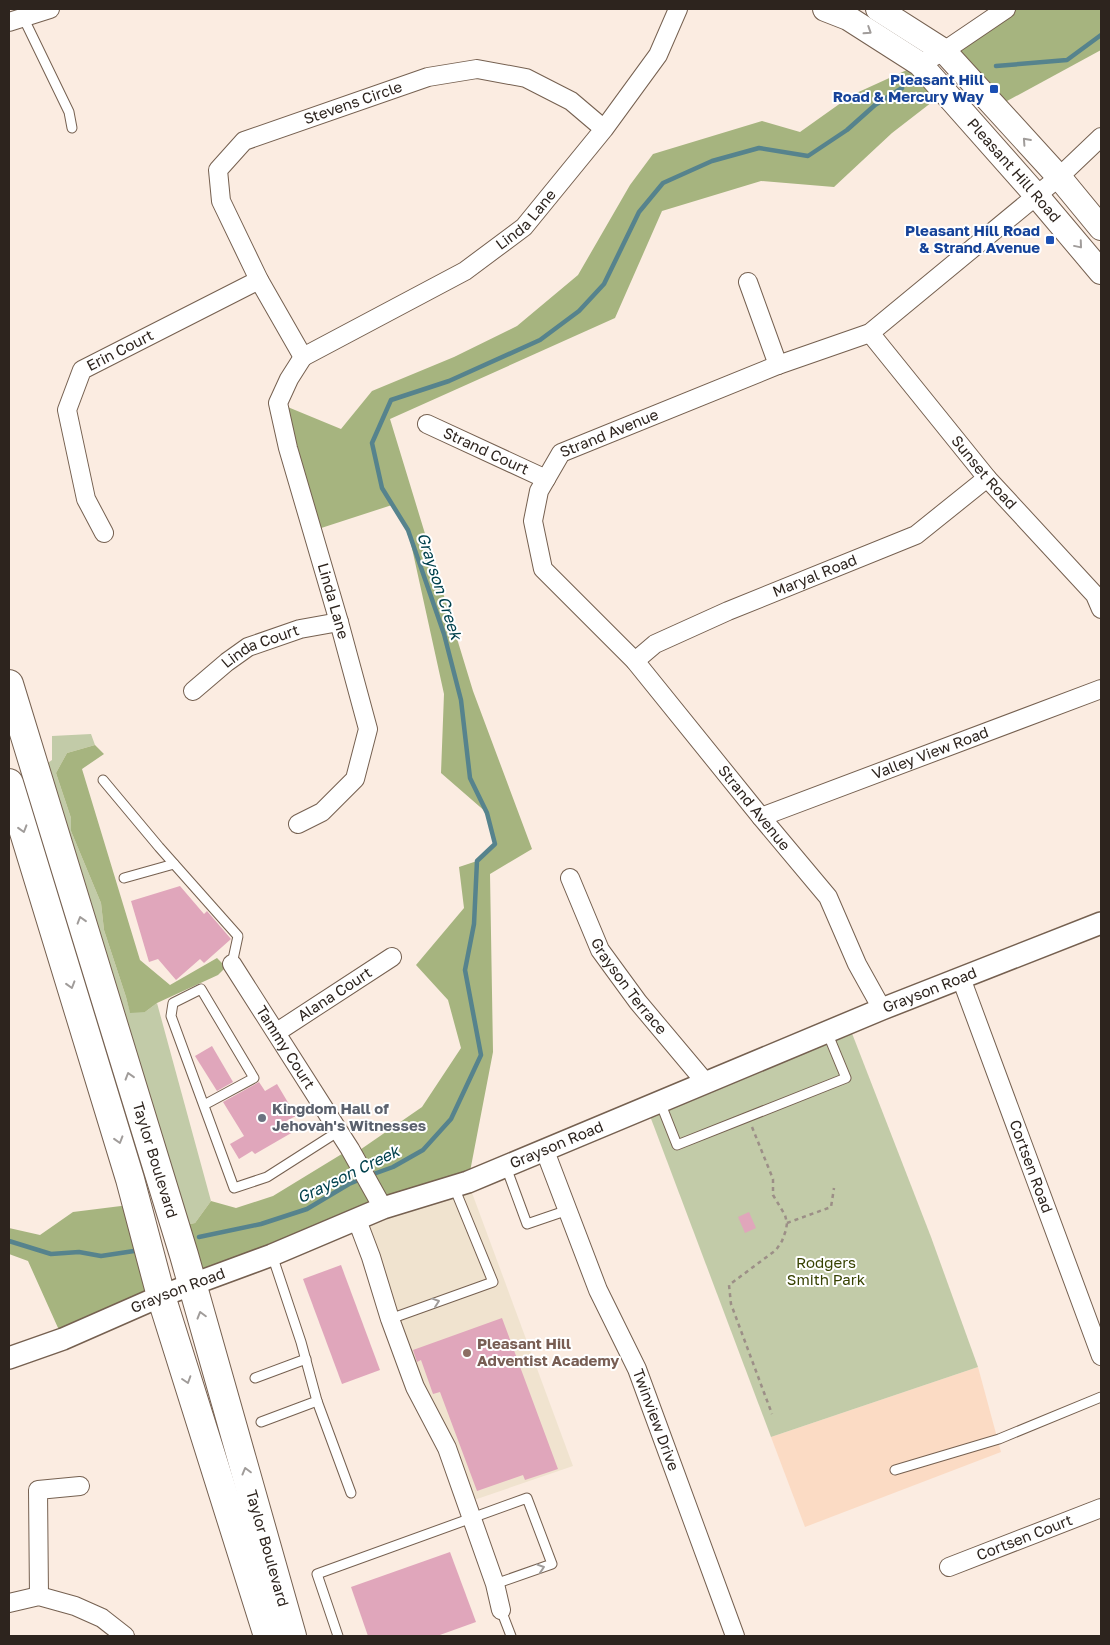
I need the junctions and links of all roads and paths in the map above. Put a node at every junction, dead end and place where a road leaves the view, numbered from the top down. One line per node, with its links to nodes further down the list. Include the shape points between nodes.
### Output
1 (50, 9): 6 (street)
2 (678, 9): 10 (street, Linda Lane, via 658,54)
3 (825, 9): 8 (main road, Pleasant Hill Road, one-way to 8, via 848,18)
4 (878, 9): 7 (main road, Pleasant Hill Road)
5 (1006, 9): 7 (street)
6 (16, 19): 9 (lane, via 69,112)
7 (944, 50): 8 (street); 12 (main road, Pleasant Hill Road, one-way to 7)
8 (920, 64): 13 (main road, Pleasant Hill Road)
9 (72, 128)
10 (604, 129): 16 (street, Stevens Circle, via 571,101 526,78 477,69 428,77 244,141 218,170 221,201); 19 (street, Linda Lane, via 524,228 465,271)
11 (1101, 137): 12 (street, Strand Avenue)
12 (1059, 177): 13 (street, Strand Avenue); 14 (main road, Pleasant Hill Road)
13 (1036, 195): 15 (main road, Pleasant Hill Road, one-way to 15); 18 (street, Strand Avenue)
14 (1101, 228)
15 (1101, 272)
16 (259, 280): 19 (street); 24 (street, Erin Court, via 82,370 67,410 86,498)
17 (748, 282): 20 (street)
18 (870, 333): 20 (street, Strand Avenue); 23 (street, Sunset Road)
19 (303, 357): 26 (street, Linda Lane, via 278,404)
20 (778, 365): 22 (street, Strand Avenue, via 562,453)
21 (427, 424): 22 (street, Strand Court)
22 (546, 478): 27 (street, Strand Avenue, via 539,491 533,521 543,569)
23 (987, 478): 25 (street, Sunset Road, via 1095,595); 27 (street, Maryal Road, via 916,534 728,611 655,644)
24 (104, 532)
25 (1101, 608)
26 (339, 622): 30 (street, Linda Court, via 300,629 248,647); 34 (street, Linda Lane, via 368,729 355,779 322,812)
27 (635, 661): 33 (street, Strand Avenue)
28 (9, 684): 59 (main road, Taylor Boulevard, one-way to 28)
29 (1101, 689): 33 (street, Valley View Road)
30 (193, 691)
31 (104, 780): 35 (lane)
32 (9, 783): 60 (main road, Taylor Boulevard, one-way to 60, via 130,1178)
33 (761, 817): 42 (street, Strand Avenue, via 828,897 857,964)
34 (298, 824)
35 (174, 864): 36 (lane); 40 (lane, via 238,936)
36 (124, 878)
37 (570, 878): 45 (street, Grayson Terrace, via 600,950 638,1002)
38 (1101, 923): 41 (street, Grayson Road)
39 (392, 957): 43 (street, Alana Court)
40 (232, 964): 43 (street, Tammy Court)
41 (961, 978): 42 (street, Grayson Road); 62 (street, Cortsen Road)
42 (882, 1009): 44 (street, Grayson Road)
43 (276, 1032): 49 (street, Tammy Court)
44 (827, 1032): 45 (street, Grayson Road); 48 (lane, via 846,1078)
45 (706, 1083): 46 (street, Grayson Road)
46 (660, 1102): 48 (lane, via 677,1145); 50 (street, Grayson Road)
47 (204, 1106): 47 (lane, via 171,1016 173,1003 201,989 254,1078); 49 (lane, via 234,1188 267,1177)
48 (748, 1116): 57 (path, via 773,1180 774,1195)
49 (339, 1131): 54 (street, Tammy Court)
50 (545, 1151): 51 (street, Grayson Road); 55 (street, Twinview Drive)
51 (506, 1167): 52 (street, Grayson Road); 55 (lane, via 526,1224)
52 (454, 1187): 54 (street, Grayson Road); 61 (lane, one-way to 52, via 493,1282)
53 (834, 1188): 57 (path, via 831,1207)
54 (379, 1200): 56 (street, Grayson Road)
55 (568, 1210): 85 (street, Twinview Drive, via 598,1290 637,1368)
56 (357, 1220): 58 (street, Grayson Road); 61 (street)
57 (787, 1223): 68 (path, via 782,1242 776,1250 729,1285 731,1304)
58 (272, 1255): 59 (street, Grayson Road); 64 (lane)
59 (192, 1285): 60 (street, Grayson Road); 82 (main road, Taylor Boulevard, one-way to 59)
60 (161, 1296): 63 (street, Grayson Road, via 63,1339); 81 (main road, Taylor Boulevard, one-way to 81)
61 (390, 1319): 74 (street, via 415,1387 446,1448)
62 (1101, 1356)
63 (9, 1358)
64 (306, 1359): 65 (lane); 67 (lane)
65 (255, 1378)
66 (1101, 1397): 70 (lane, via 999,1439)
67 (317, 1401): 69 (lane); 72 (lane)
68 (772, 1414)
69 (261, 1422)
70 (895, 1470)
71 (80, 1486): 77 (street, via 38,1490)
72 (352, 1493)
73 (1101, 1508): 75 (street, Cortsen Court)
74 (472, 1518): 76 (street); 76 (lane, one-way to 74, via 552,1564 527,1498); 83 (lane, via 317,1574)
75 (949, 1568)
76 (495, 1584): 79 (street)
77 (39, 1596): 78 (street); 80 (street, via 102,1618)
78 (9, 1603)
79 (501, 1610): 84 (lane)
80 (125, 1636)
81 (268, 1636)
82 (292, 1636)
83 (338, 1636)
84 (511, 1636)
85 (735, 1636)

